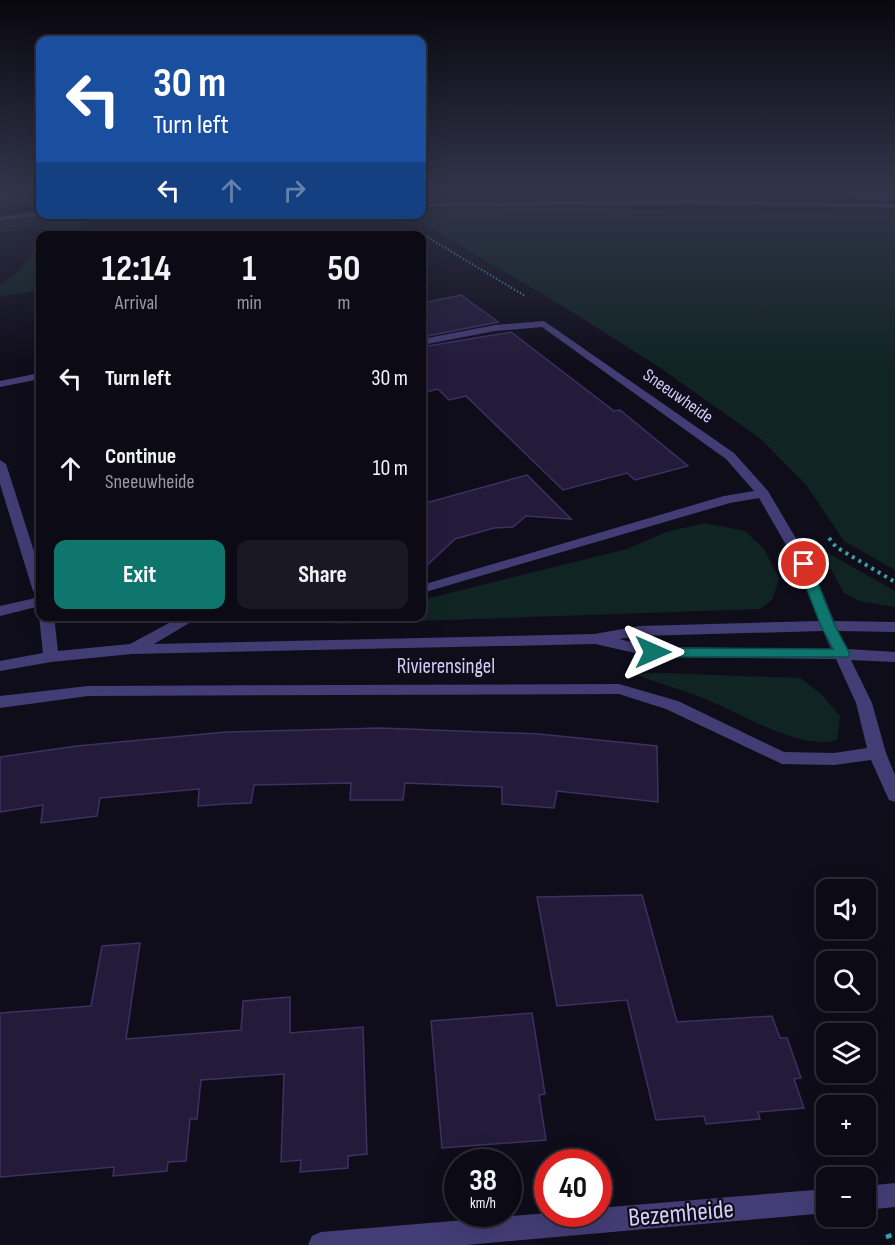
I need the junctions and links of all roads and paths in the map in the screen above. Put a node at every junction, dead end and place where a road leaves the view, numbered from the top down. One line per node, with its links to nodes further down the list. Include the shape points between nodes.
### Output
1 (426, 341): 5 (street, Sneeuwheide, via 495,328 544,324 730,456)
2 (36, 377): 3 (street)
3 (0, 384)
4 (0, 464): 6 (street)
5 (763, 494): 7 (street, via 729,499); 12 (street, Sneeuwheide, via 804,564)
6 (36, 578)
7 (426, 588)
8 (36, 603): 9 (street)
9 (0, 611)
10 (47, 621): 17 (street)
11 (185, 621): 15 (street, Rivierensingel)
12 (828, 626): 13 (street, Rivierensingel); 14 (street, Rivierensingel, via 640,631); 16 (street, Sneeuwheide)
13 (895, 627)
14 (594, 639): 15 (street, Rivierensingel); 16 (street, Rivierensingel, via 653,652)
15 (132, 649): 17 (street, Rivierensingel)
16 (843, 654): 18 (street, Rivierensingel); 21 (street, Sneeuwheide, via 864,703)
17 (51, 657): 19 (street, Rivierensingel)
18 (895, 657)
19 (0, 666)
20 (0, 702): 21 (street, Rivierensingel, via 88,690 619,689 672,705 782,758 834,759)
21 (877, 753): 22 (street, Sneeuwheide)
22 (895, 795)
23 (895, 1195): 24 (street)
24 (876, 1197)
25 (816, 1202): 26 (street, Bezemheide)
26 (321, 1245)

